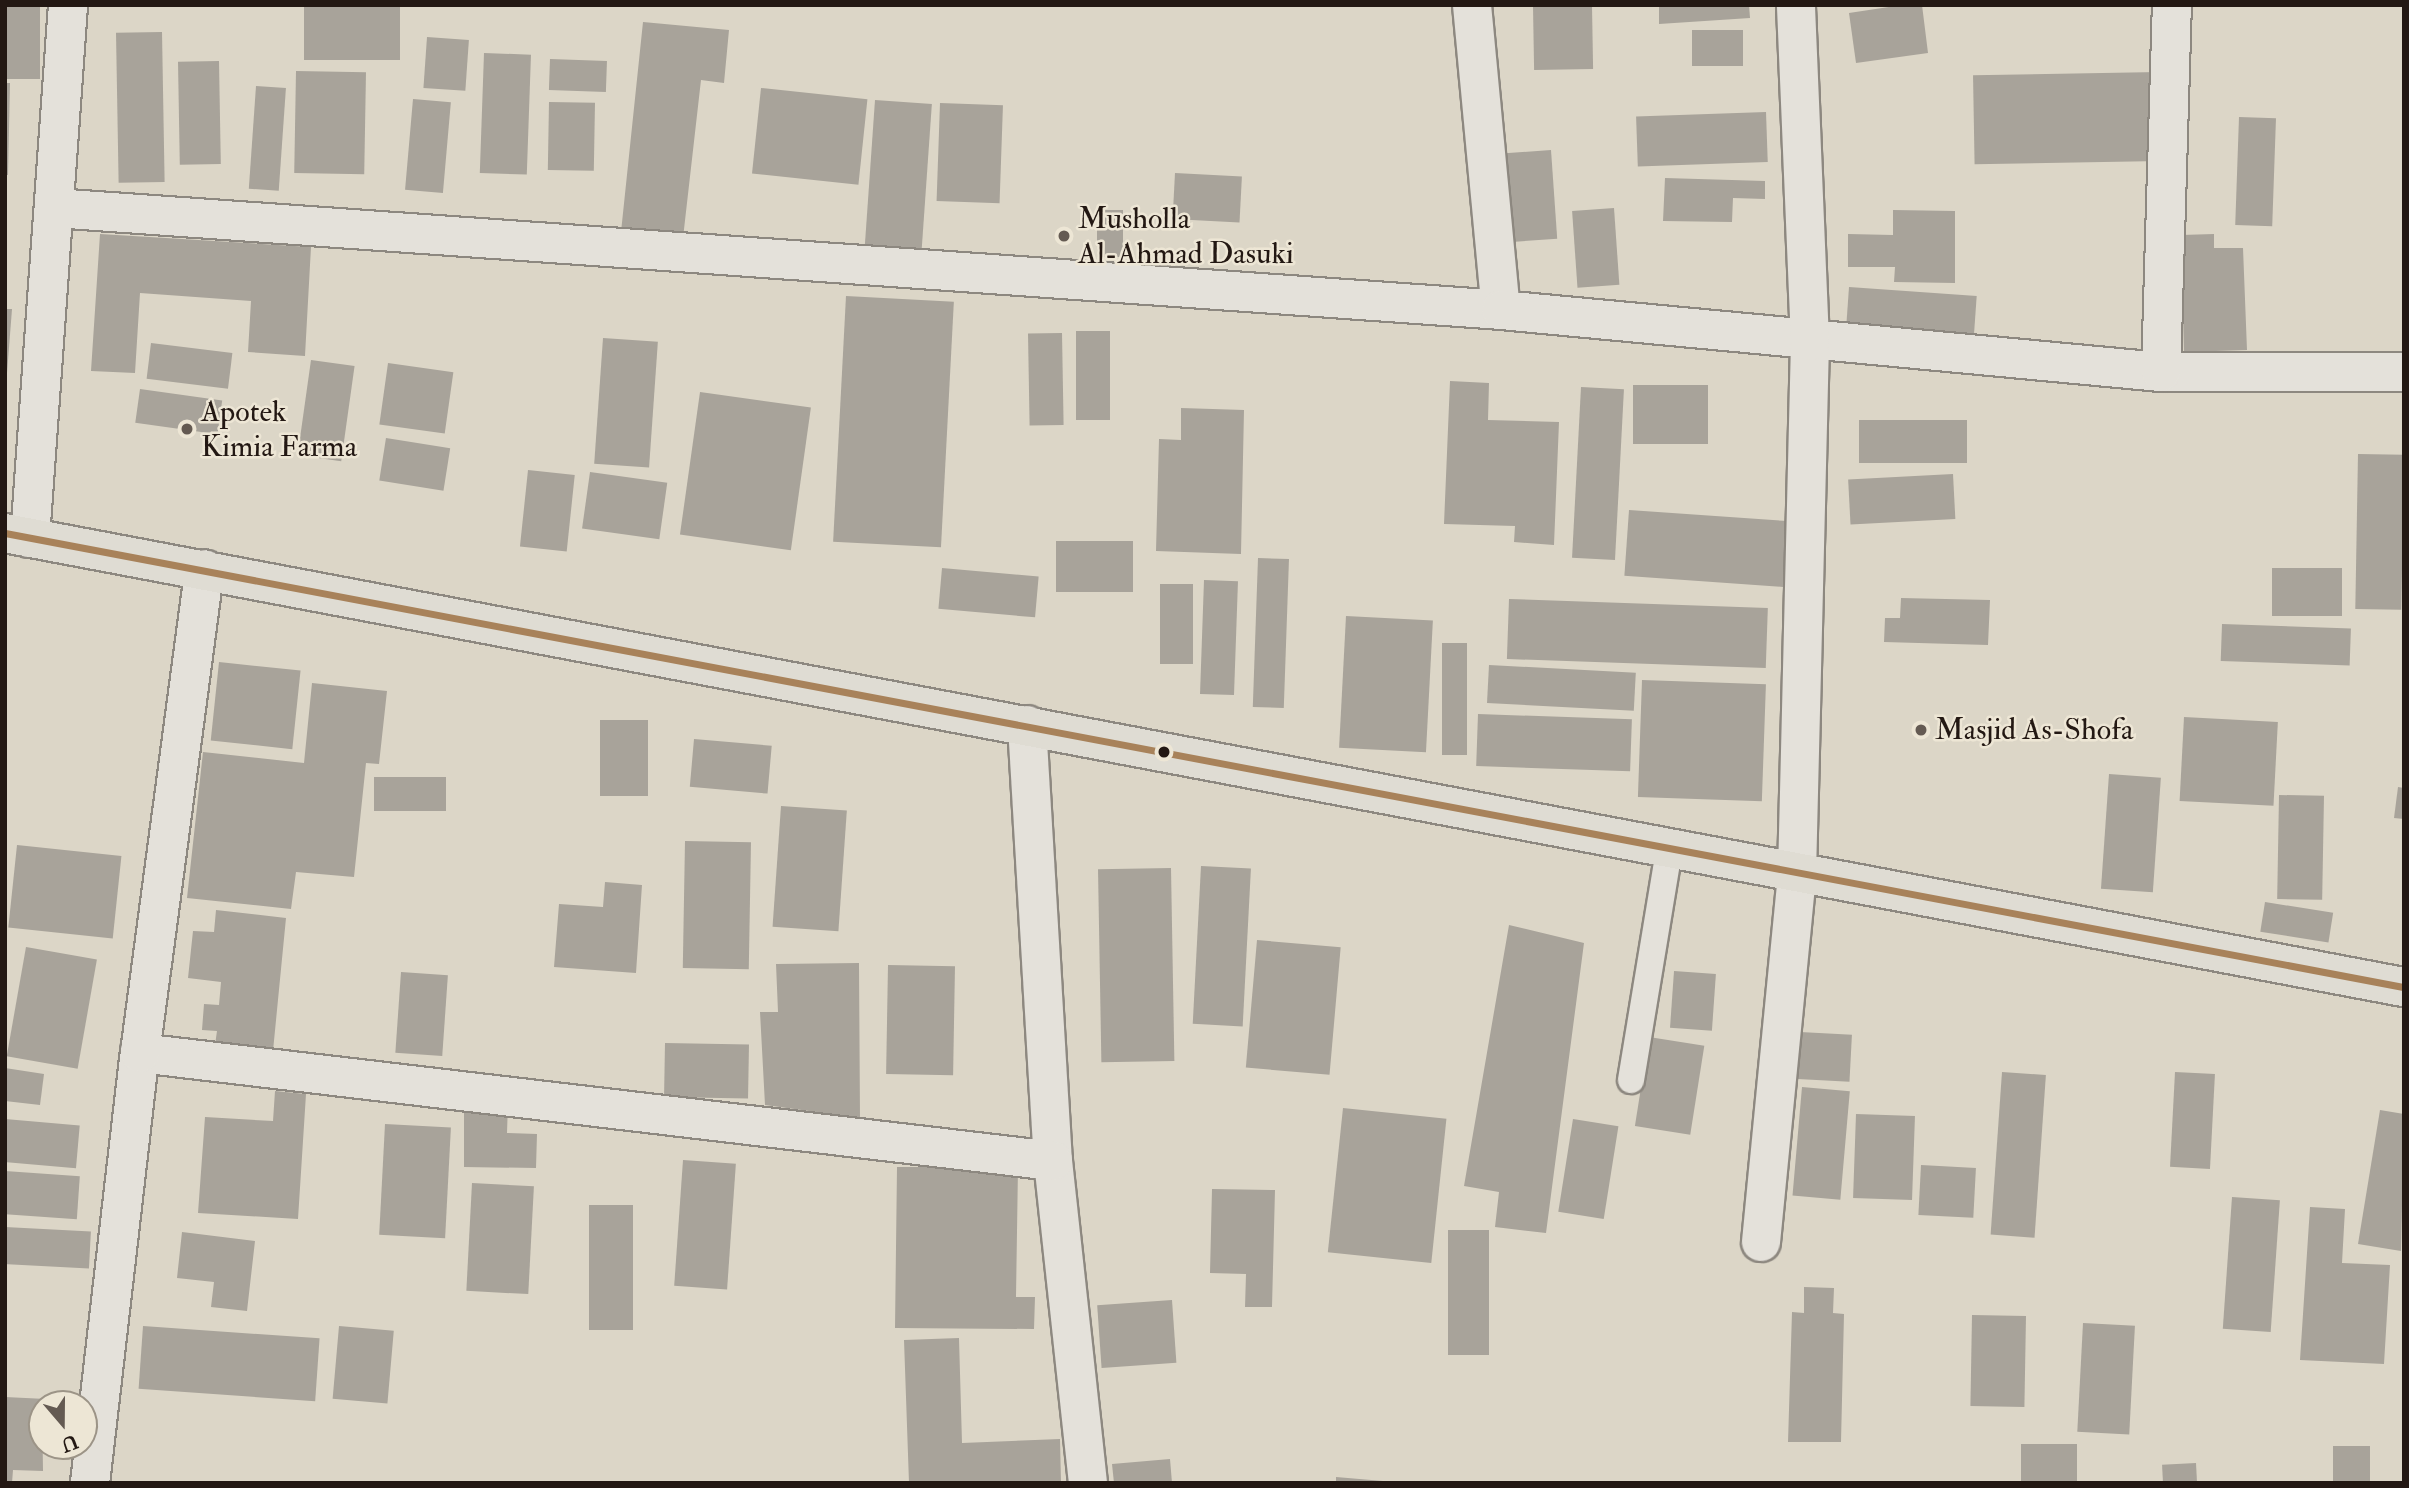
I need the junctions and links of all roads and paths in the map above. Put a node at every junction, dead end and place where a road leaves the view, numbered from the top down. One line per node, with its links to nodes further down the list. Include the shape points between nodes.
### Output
1 (68, 5): 5 (street)
2 (1472, 5): 6 (street)
3 (1796, 5): 7 (street)
4 (2172, 5): 8 (street)
5 (54, 208): 6 (street); 10 (street)
6 (1501, 310): 7 (street)
7 (1810, 341): 8 (street); 14 (street)
8 (2161, 372): 9 (street)
9 (2404, 372)
10 (18, 536): 11 (main road)
11 (205, 569): 12 (main road); 16 (street)
12 (1027, 725): 13 (main road); 18 (street)
13 (1669, 850): 14 (main road); 17 (lane)
14 (1797, 874): 15 (main road); 19 (street)
15 (2404, 987)
16 (140, 1053): 18 (street); 20 (street)
17 (1631, 1080)
18 (1053, 1161): 21 (street)
19 (1761, 1242)
20 (90, 1483)
21 (1088, 1483)

